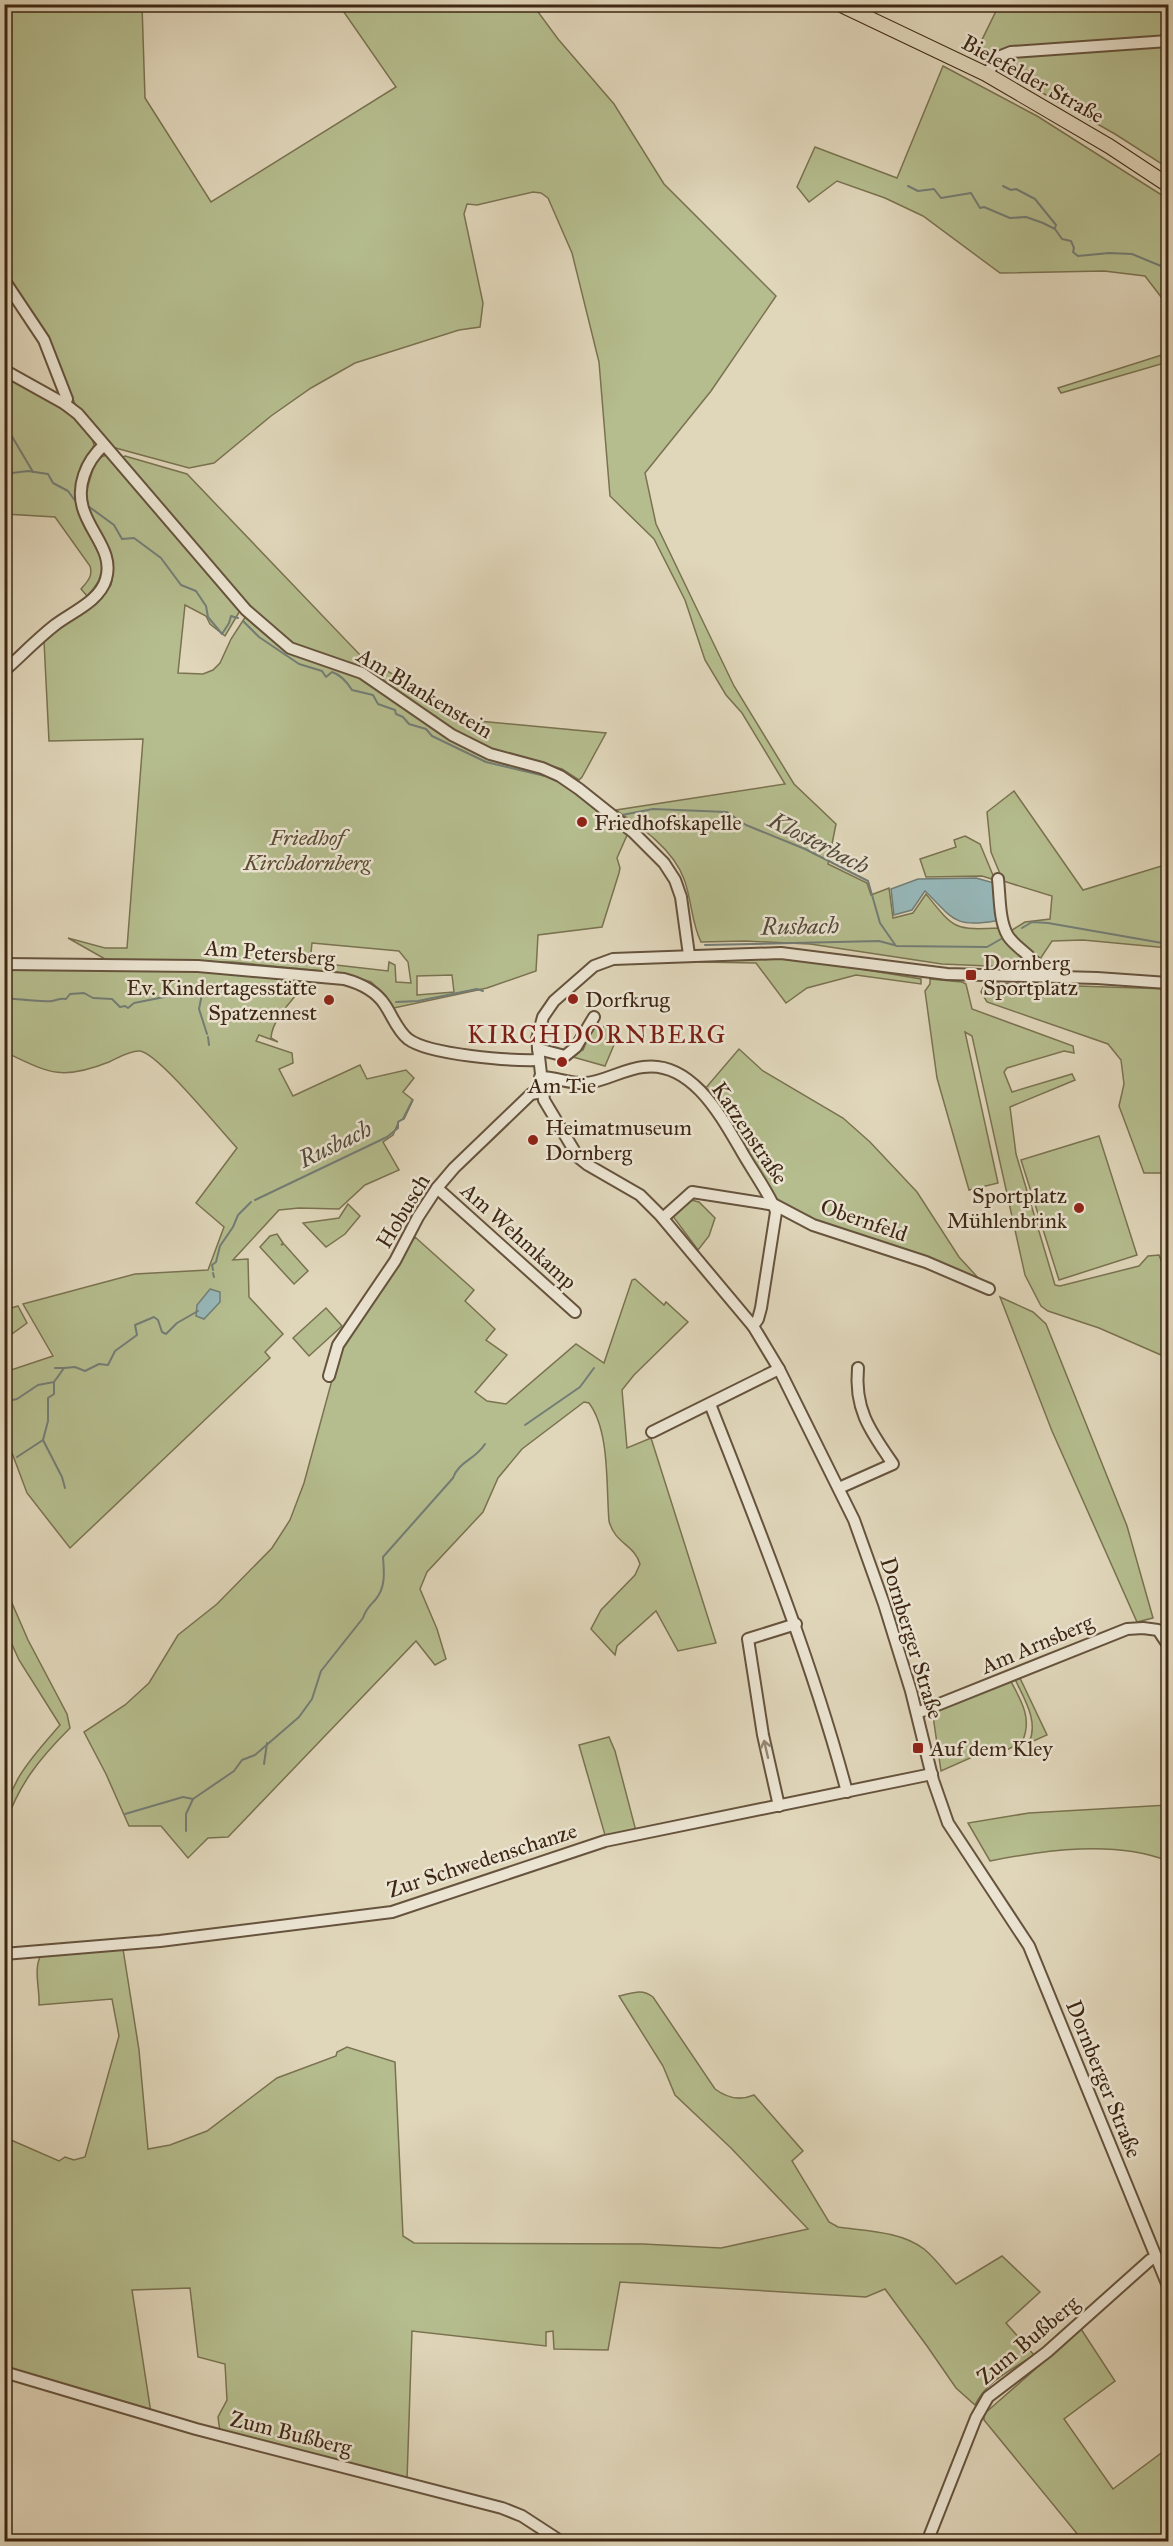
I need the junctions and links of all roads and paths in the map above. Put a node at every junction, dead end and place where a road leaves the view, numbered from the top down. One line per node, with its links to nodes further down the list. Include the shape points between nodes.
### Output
1 (839, 4): 2 (main road, Bielefelder Straße)
2 (869, 10): 4 (main road, Bielefelder Straße)
3 (1168, 41): 4 (street, via 1011,52 1001,56)
4 (986, 74): 5 (main road, Bielefelder Straße)
5 (1168, 185)
6 (4, 280): 8 (street, via 44,340 67,399)
7 (4, 370): 8 (street, Am Blankenstein)
8 (65, 404): 9 (street, Am Blankenstein)
9 (104, 445): 10 (street, via 89,462 79,498 106,561 103,586); 12 (street, Am Blankenstein, via 246,610 290,648 362,673 452,735 490,754 560,776 633,832 675,880)
10 (4, 671)
11 (998, 879): 14 (street, via 1008,936 1039,967)
12 (689, 955): 14 (street, Dornberger Straße, via 790,953 936,973); 17 (street, Dornberger Straße, via 613,959 594,966 547,1011 538,1032)
13 (4, 964): 17 (street, Am Petersberg, via 198,966 344,979 376,995 407,1038 420,1046 505,1058)
14 (1041, 976): 15 (street, Dornberger Straße)
15 (1168, 983)
16 (594, 1017): 17 (street, via 576,1047 565,1056)
17 (538, 1054): 18 (street, Dornberger Straße)
18 (540, 1077): 19 (street, Dornberger Straße); 21 (street, Katzenstraße, via 586,1083 645,1066 681,1075 722,1118)
19 (542, 1092): 20 (street, Hobusch, via 531,1094); 22 (street, Dornberger Straße, via 547,1108 578,1157 640,1195)
20 (437, 1188): 24 (street, Am Wehmkamp); 28 (street, Hobusch, via 395,1261 338,1345)
21 (775, 1205): 22 (street, Obernfeld, via 692,1192); 23 (street, Obernfeld, via 813,1225 926,1262); 25 (street, Katzenstraße, via 761,1308)
22 (663, 1218): 25 (street, Dornberger Straße)
23 (989, 1289)
24 (575, 1312)
25 (753, 1326): 27 (street, Dornberger Straße)
26 (858, 1368): 31 (street, via 859,1406 894,1464)
27 (778, 1370): 29 (street); 31 (street, Dornberger Straße)
28 (329, 1376)
29 (710, 1404): 30 (street); 32 (street)
30 (652, 1432)
31 (839, 1488): 34 (street, Dornberger Straße, via 884,1604)
32 (796, 1624): 36 (street); 37 (street, one-way to 32, via 748,1639)
33 (1168, 1645): 34 (street, Am Arnsberg, via 1158,1630 1127,1629)
34 (917, 1713): 35 (street, Dornberger Straße)
35 (932, 1774): 36 (street, Zur Schwedenschanze); 39 (street, Dornberger Straße, via 948,1823 1029,1946)
36 (847, 1792): 37 (street, Zur Schwedenschanze)
37 (779, 1806): 38 (street, Zur Schwedenschanze, via 591,1844 392,1912 160,1941)
38 (4, 1954)
39 (1156, 2257): 40 (street, Dornberger Straße); 43 (street, Zum Bußberg, via 1047,2352 988,2397)
40 (1168, 2286)
41 (4, 2372): 42 (street, Zum Bußberg, via 196,2429 501,2508)
42 (562, 2541)
43 (927, 2541)

